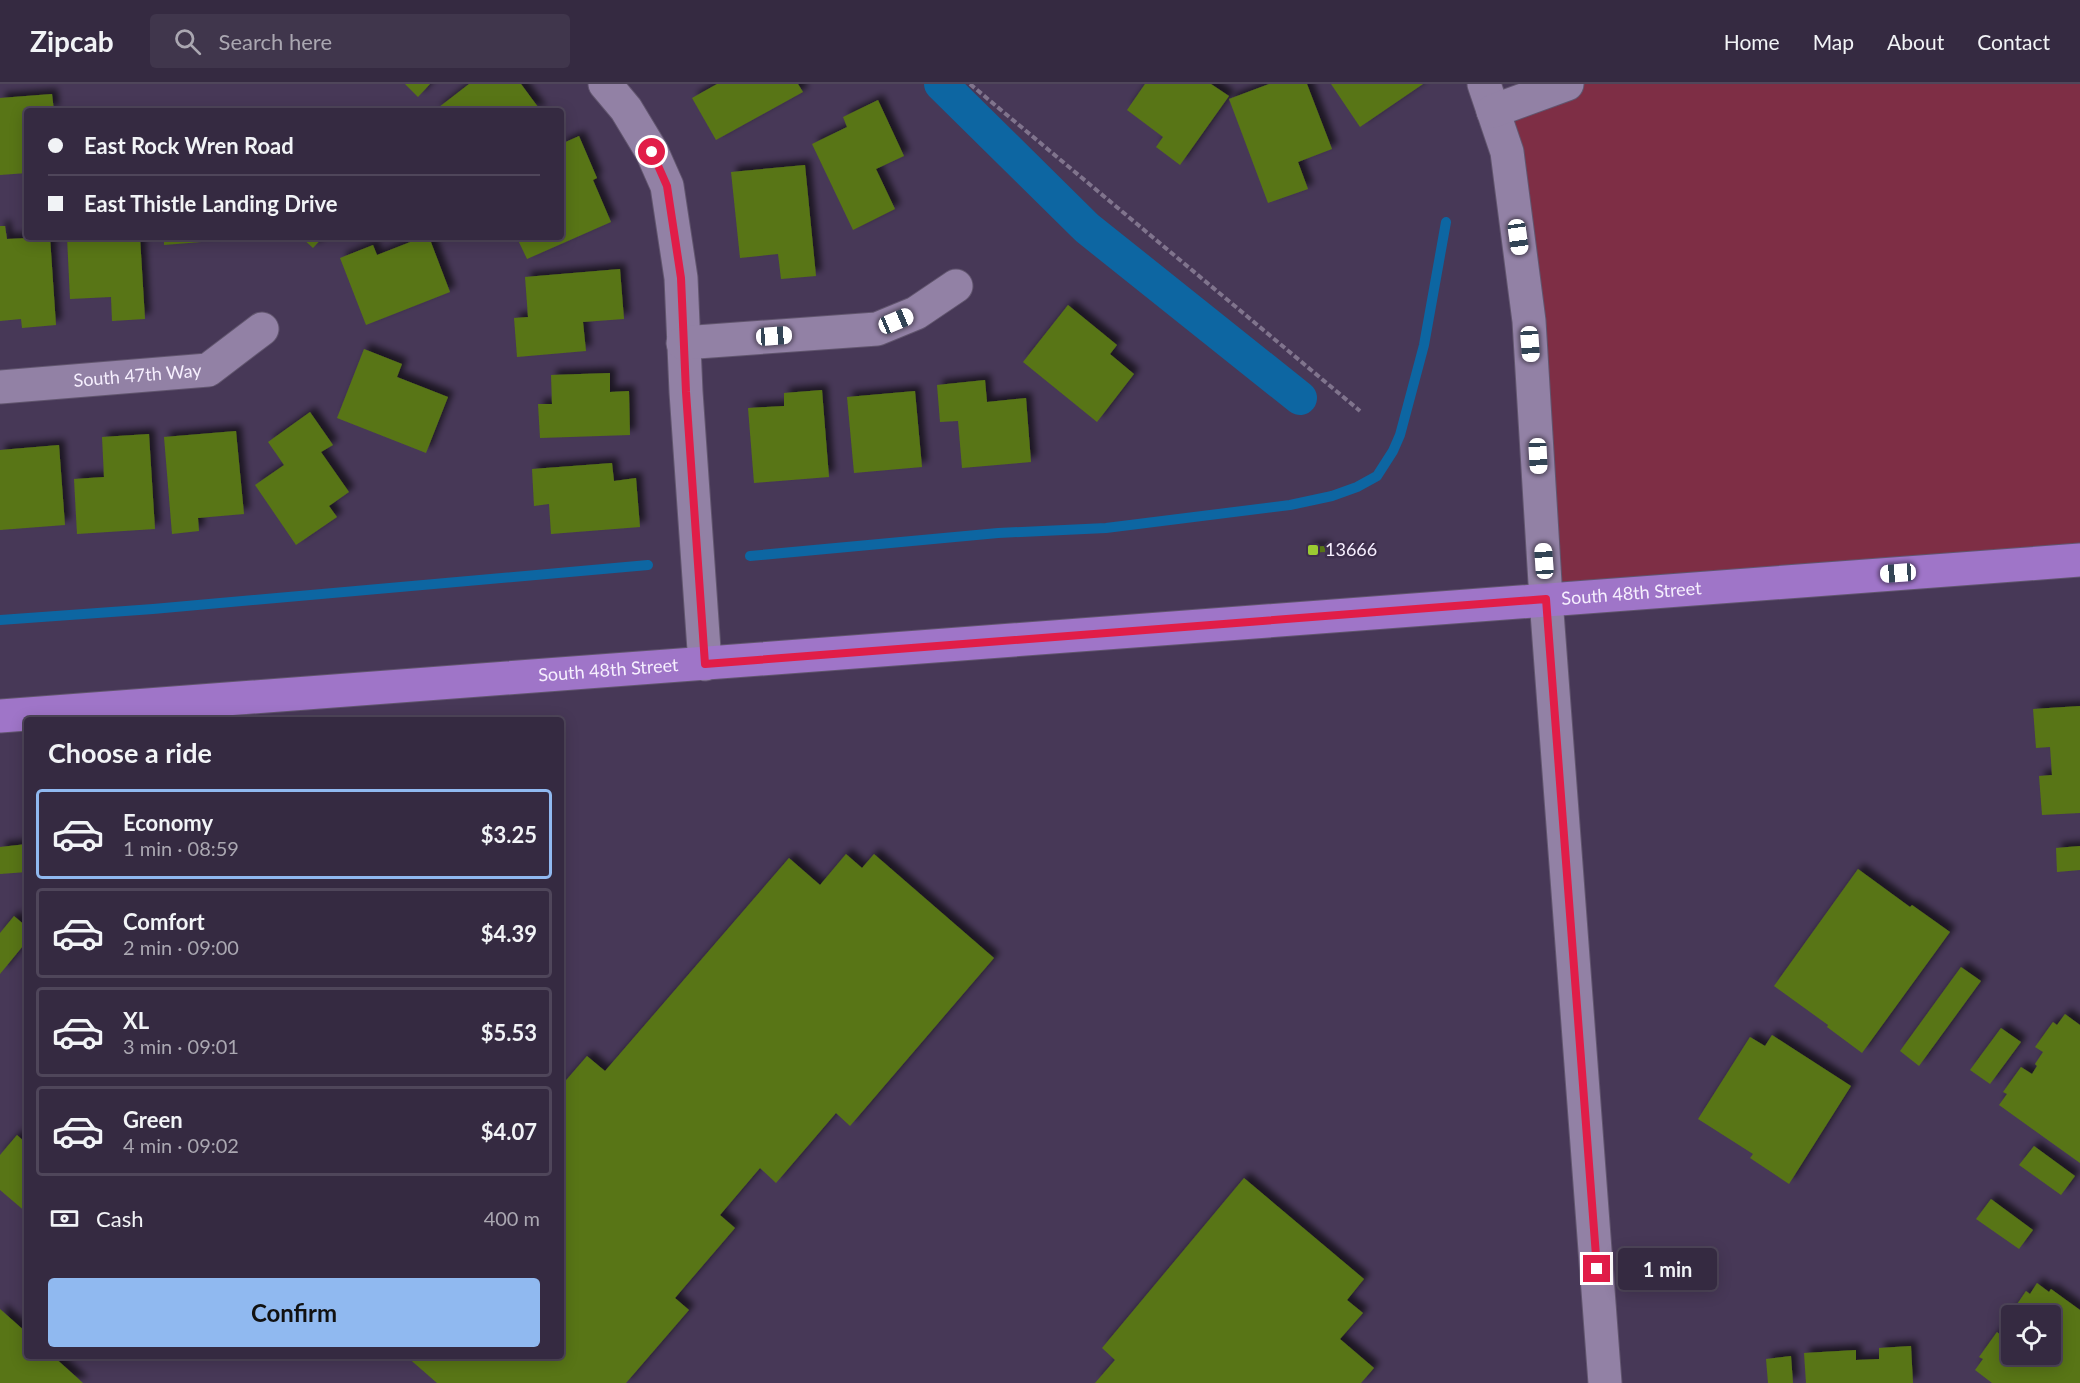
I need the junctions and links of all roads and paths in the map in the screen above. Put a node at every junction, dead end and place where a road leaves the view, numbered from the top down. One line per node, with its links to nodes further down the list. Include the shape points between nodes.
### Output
1 (605, 84): 7 (street, via 626,109 667,186 681,278)
2 (970, 84): 9 (path)
3 (1567, 84): 4 (street)
4 (1488, 98): 11 (street, via 1507,152 1529,321)
5 (956, 286): 7 (street, via 916,313 877,329)
6 (262, 329): 8 (street, South 47th Way, via 208,370)
7 (683, 344): 12 (street)
8 (0, 387)
9 (1360, 411)
10 (2080, 560): 11 (main road, South 48th Street)
11 (1546, 599): 12 (main road, South 48th Street); 14 (street)
12 (705, 664): 13 (main road, South 48th Street)
13 (0, 717)
14 (1605, 1383)

